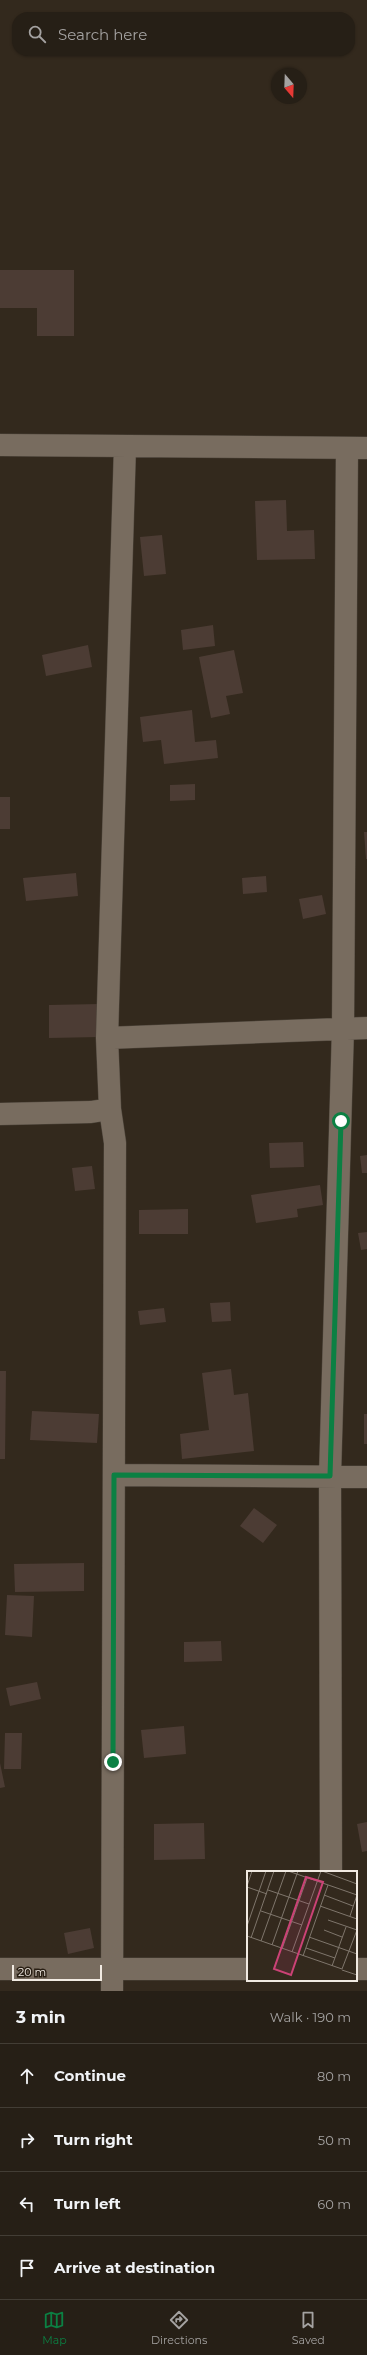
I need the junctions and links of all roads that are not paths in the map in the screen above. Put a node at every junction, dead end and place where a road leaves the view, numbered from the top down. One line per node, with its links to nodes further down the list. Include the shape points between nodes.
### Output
1 (0, 445): 2 (street)
2 (125, 446): 3 (street); 6 (street)
3 (357, 448): 4 (street)
4 (343, 1028): 5 (street); 6 (street); 10 (street)
5 (367, 1028)
6 (107, 1038): 7 (street)
7 (110, 1109): 8 (street, via 92,1112); 9 (street, via 115,1143)
8 (0, 1114)
9 (114, 1475): 10 (street); 14 (street)
10 (330, 1476): 11 (street); 12 (street)
11 (367, 1476)
12 (331, 1871)
13 (0, 1969): 14 (street)
14 (113, 1969): 15 (street); 16 (street)
15 (247, 1969)
16 (112, 1991)

